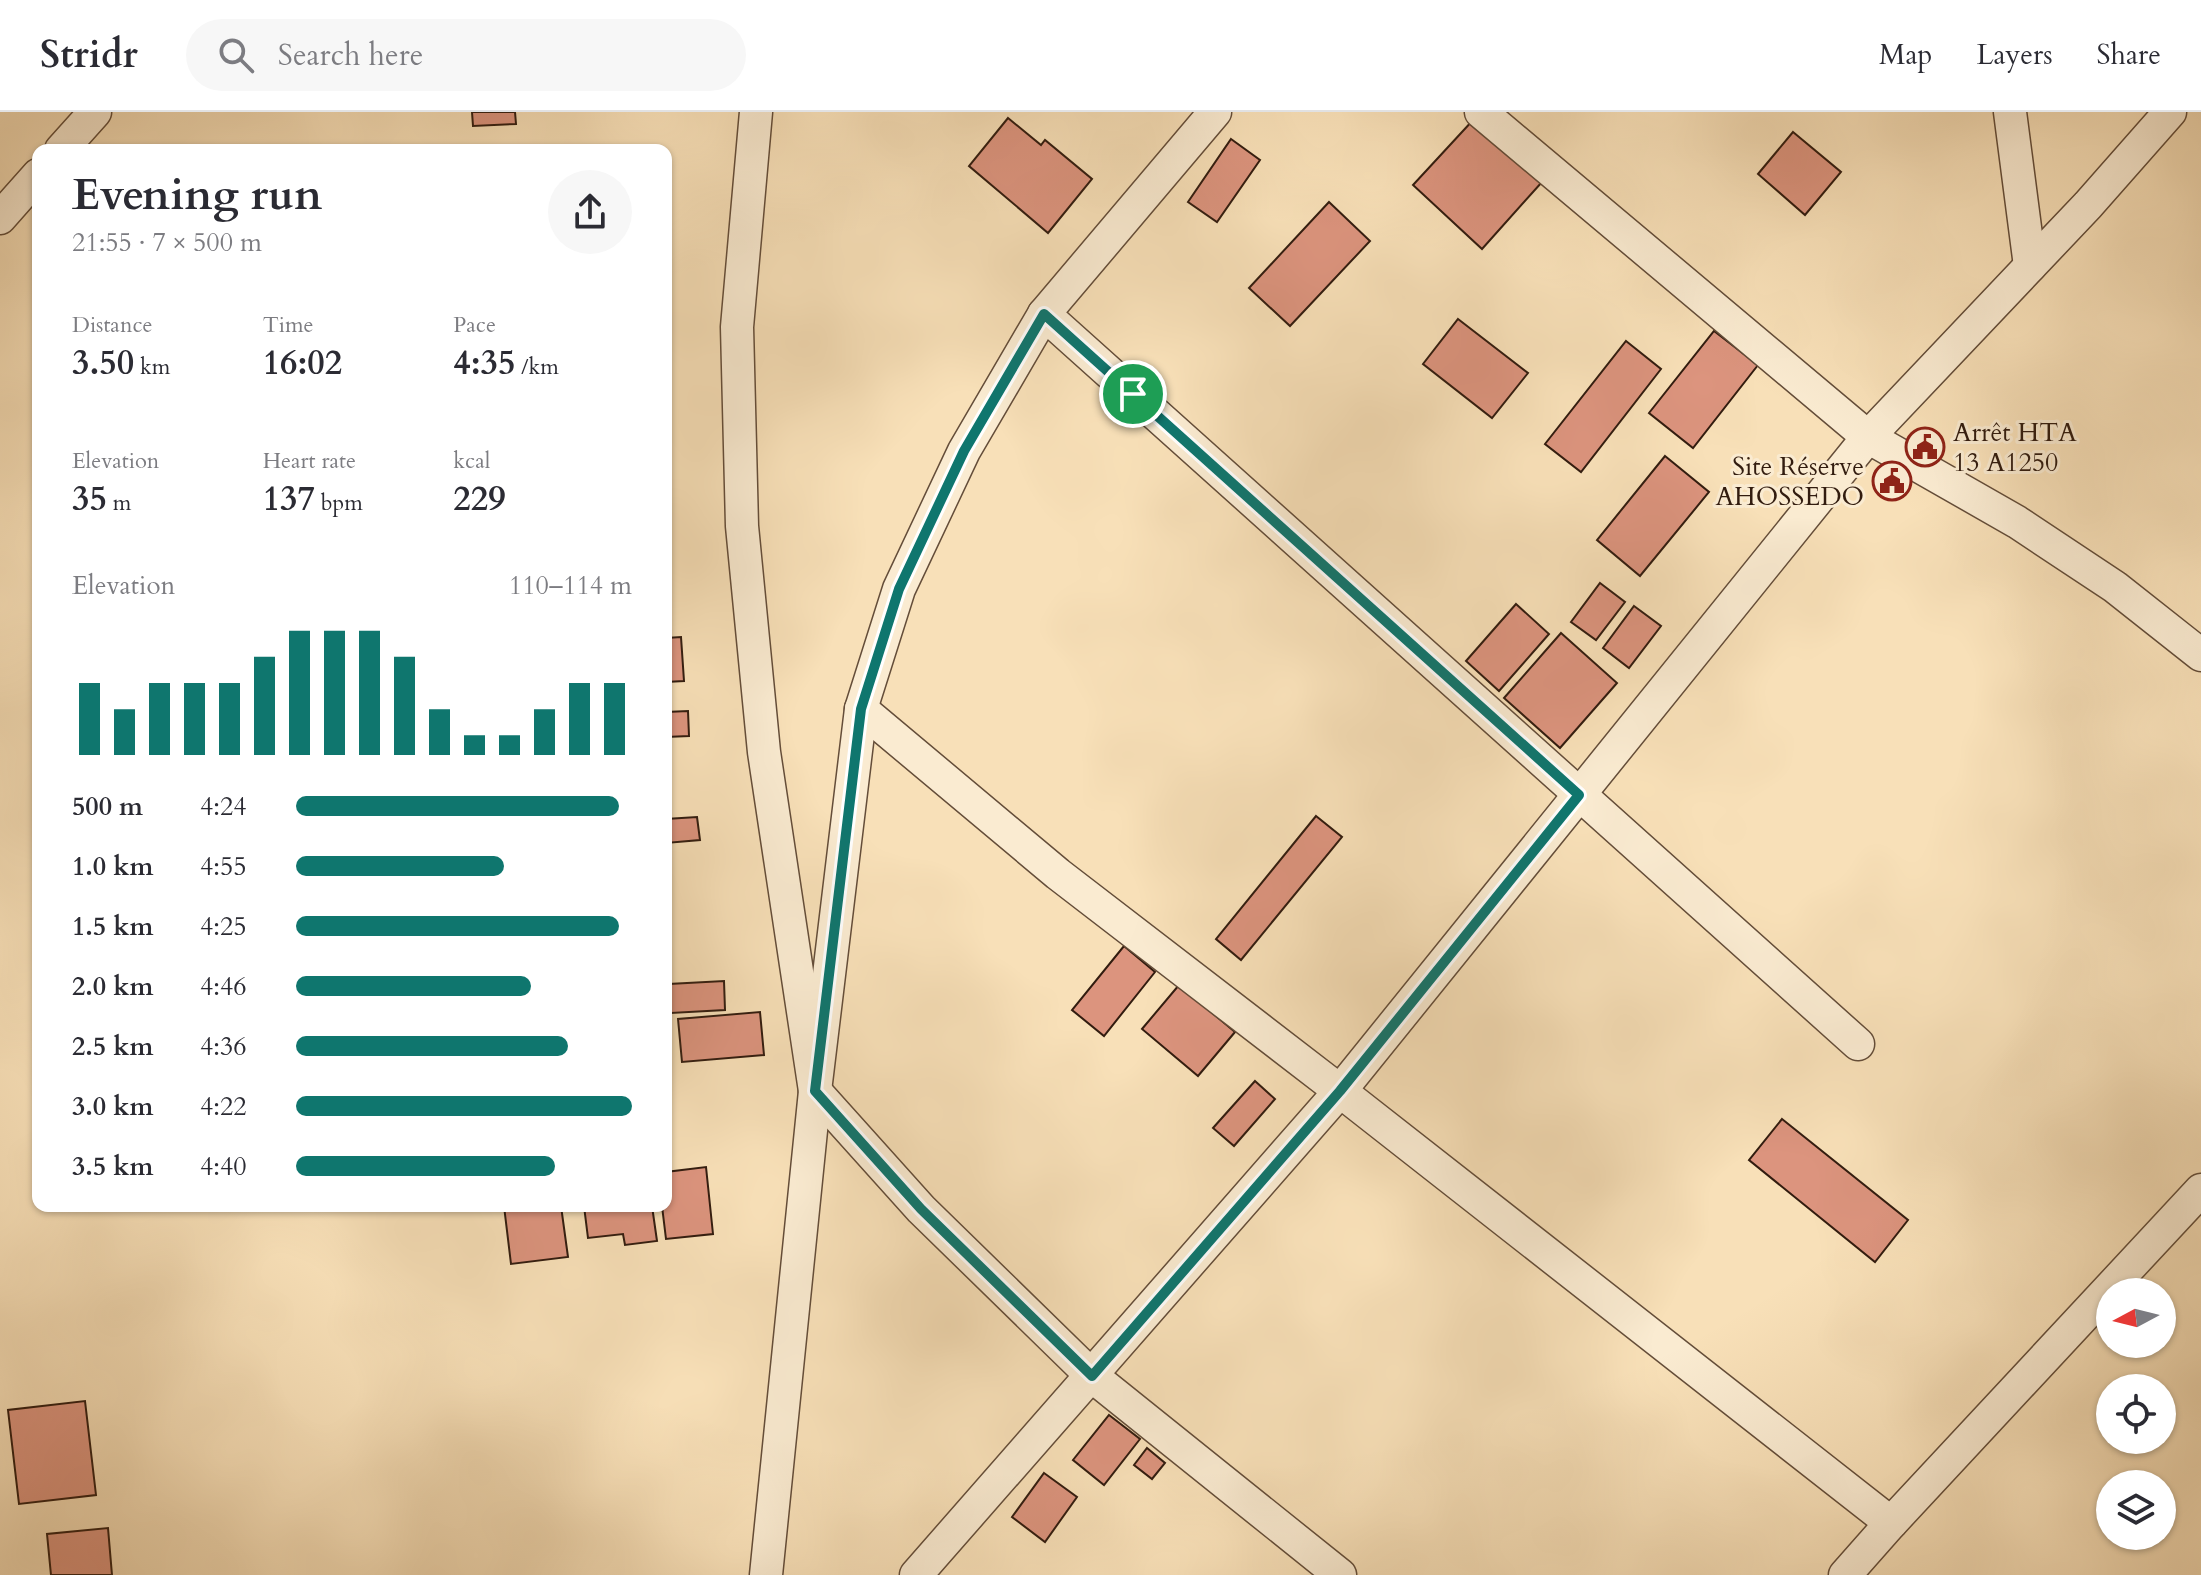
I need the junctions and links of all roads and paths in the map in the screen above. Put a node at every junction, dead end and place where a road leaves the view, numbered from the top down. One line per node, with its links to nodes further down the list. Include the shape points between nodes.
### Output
1 (95, 112): 7 (street)
2 (756, 112): 17 (street, via 737,327 742,526 764,752)
3 (1215, 112): 11 (street)
4 (1481, 112): 12 (street)
5 (2010, 112): 10 (street)
6 (2170, 112): 10 (street)
7 (66, 144)
8 (32, 182): 9 (street)
9 (0, 218)
10 (2030, 266): 12 (street)
11 (1044, 314): 14 (street, via 964,451 899,589); 15 (street)
12 (1868, 437): 13 (street, via 2017,522 2115,587); 15 (street)
13 (2201, 655)
14 (861, 709): 17 (street); 18 (street, via 1058,874)
15 (1579, 795): 16 (street); 18 (street)
16 (1858, 1044)
17 (815, 1091): 20 (street, via 921,1209); 22 (street)
18 (1340, 1091): 20 (street); 21 (street)
19 (2201, 1190): 21 (street)
20 (1092, 1376): 23 (street); 24 (street)
21 (1891, 1523): 25 (street)
22 (766, 1575)
23 (916, 1575)
24 (1340, 1575)
25 (1845, 1575)

